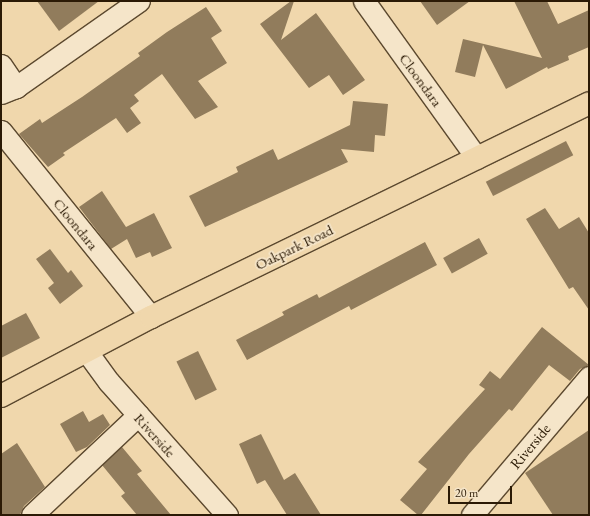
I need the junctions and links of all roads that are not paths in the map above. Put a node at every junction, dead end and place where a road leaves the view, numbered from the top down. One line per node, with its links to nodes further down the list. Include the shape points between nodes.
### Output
1 (139, 1): 4 (street)
2 (364, 1): 7 (street, Cloondara)
3 (1, 65): 4 (street)
4 (8, 90)
5 (589, 103): 7 (main road, Oakpark Road)
6 (1, 131): 8 (street, Cloondara)
7 (477, 158): 8 (main road, Oakpark Road)
8 (151, 317): 9 (main road, Oakpark Road)
9 (87, 352): 11 (main road, Oakpark Road); 12 (street, Riverside)
10 (589, 377): 15 (street, Riverside)
11 (1, 396)
12 (138, 415): 13 (street); 14 (street, Riverside)
13 (32, 515)
14 (226, 515)
15 (472, 515)

